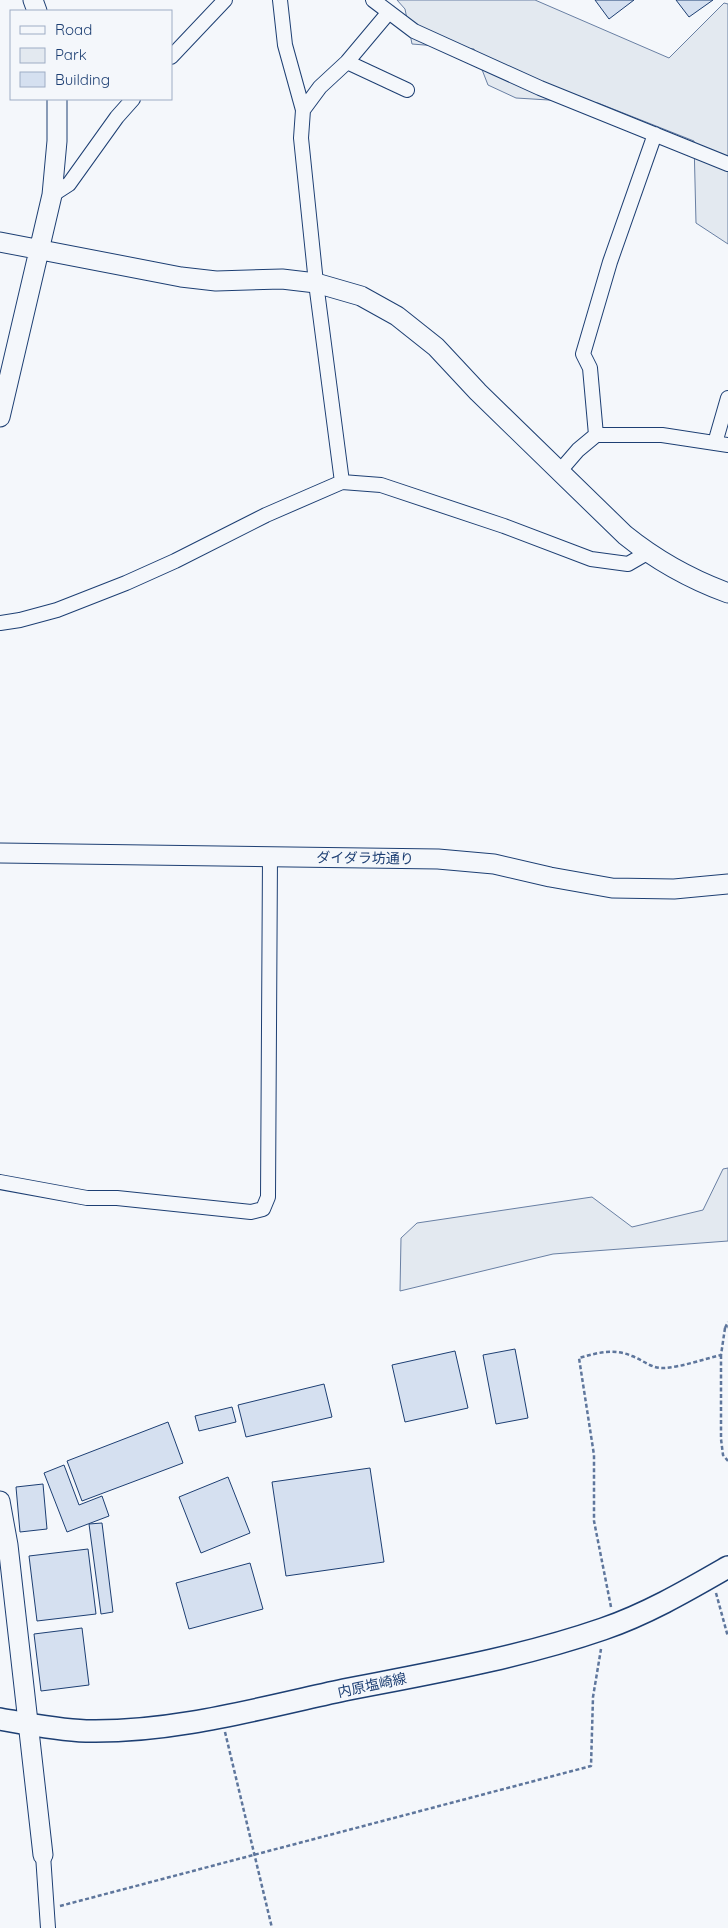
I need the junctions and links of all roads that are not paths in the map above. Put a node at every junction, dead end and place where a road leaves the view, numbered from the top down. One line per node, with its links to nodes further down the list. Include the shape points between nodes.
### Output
1 (225, 0): 5 (street)
2 (280, 0): 10 (street, via 285,45)
3 (374, 0): 4 (street)
4 (389, 12): 6 (street); 11 (street, via 414,31 540,88)
5 (172, 57)
6 (347, 62): 7 (street); 10 (street, via 320,87)
7 (407, 90)
8 (57, 100): 13 (street)
9 (133, 100): 13 (street, via 69,184)
10 (302, 110): 16 (street, via 301,138)
11 (655, 134): 12 (street); 19 (street, via 610,262 583,354 590,368)
12 (728, 164)
13 (52, 195): 15 (street)
14 (0, 242): 15 (street)
15 (39, 250): 16 (street, via 181,277); 18 (street)
16 (316, 283): 21 (street, via 361,296 397,316 436,347); 22 (street)
17 (728, 398): 20 (street)
18 (0, 417)
19 (596, 435): 20 (street, via 662,435); 21 (street)
20 (722, 444)
21 (559, 472): 23 (street)
22 (342, 482): 23 (street, via 382,485 591,559 628,564); 25 (street, via 126,583 57,610)
23 (647, 553): 24 (street)
24 (728, 593)
25 (0, 623)
26 (0, 854): 27 (street, ダイダラ坊通り)
27 (270, 857): 28 (street, ダイダラ坊通り, via 438,859 494,864 612,888 674,889); 29 (street, via 268,1197 263,1209 251,1212 117,1198 87,1198)
28 (728, 884)
29 (0, 1182)
30 (0, 1501): 33 (street)
31 (719, 1572): 33 (main road, 内原塩崎線, via 670,1600 610,1627 520,1654 157,1728 85,1731)
32 (0, 1719): 33 (main road, 内原塩崎線)
33 (29, 1724): 34 (street)
34 (43, 1855): 35 (street)
35 (48, 1928)

